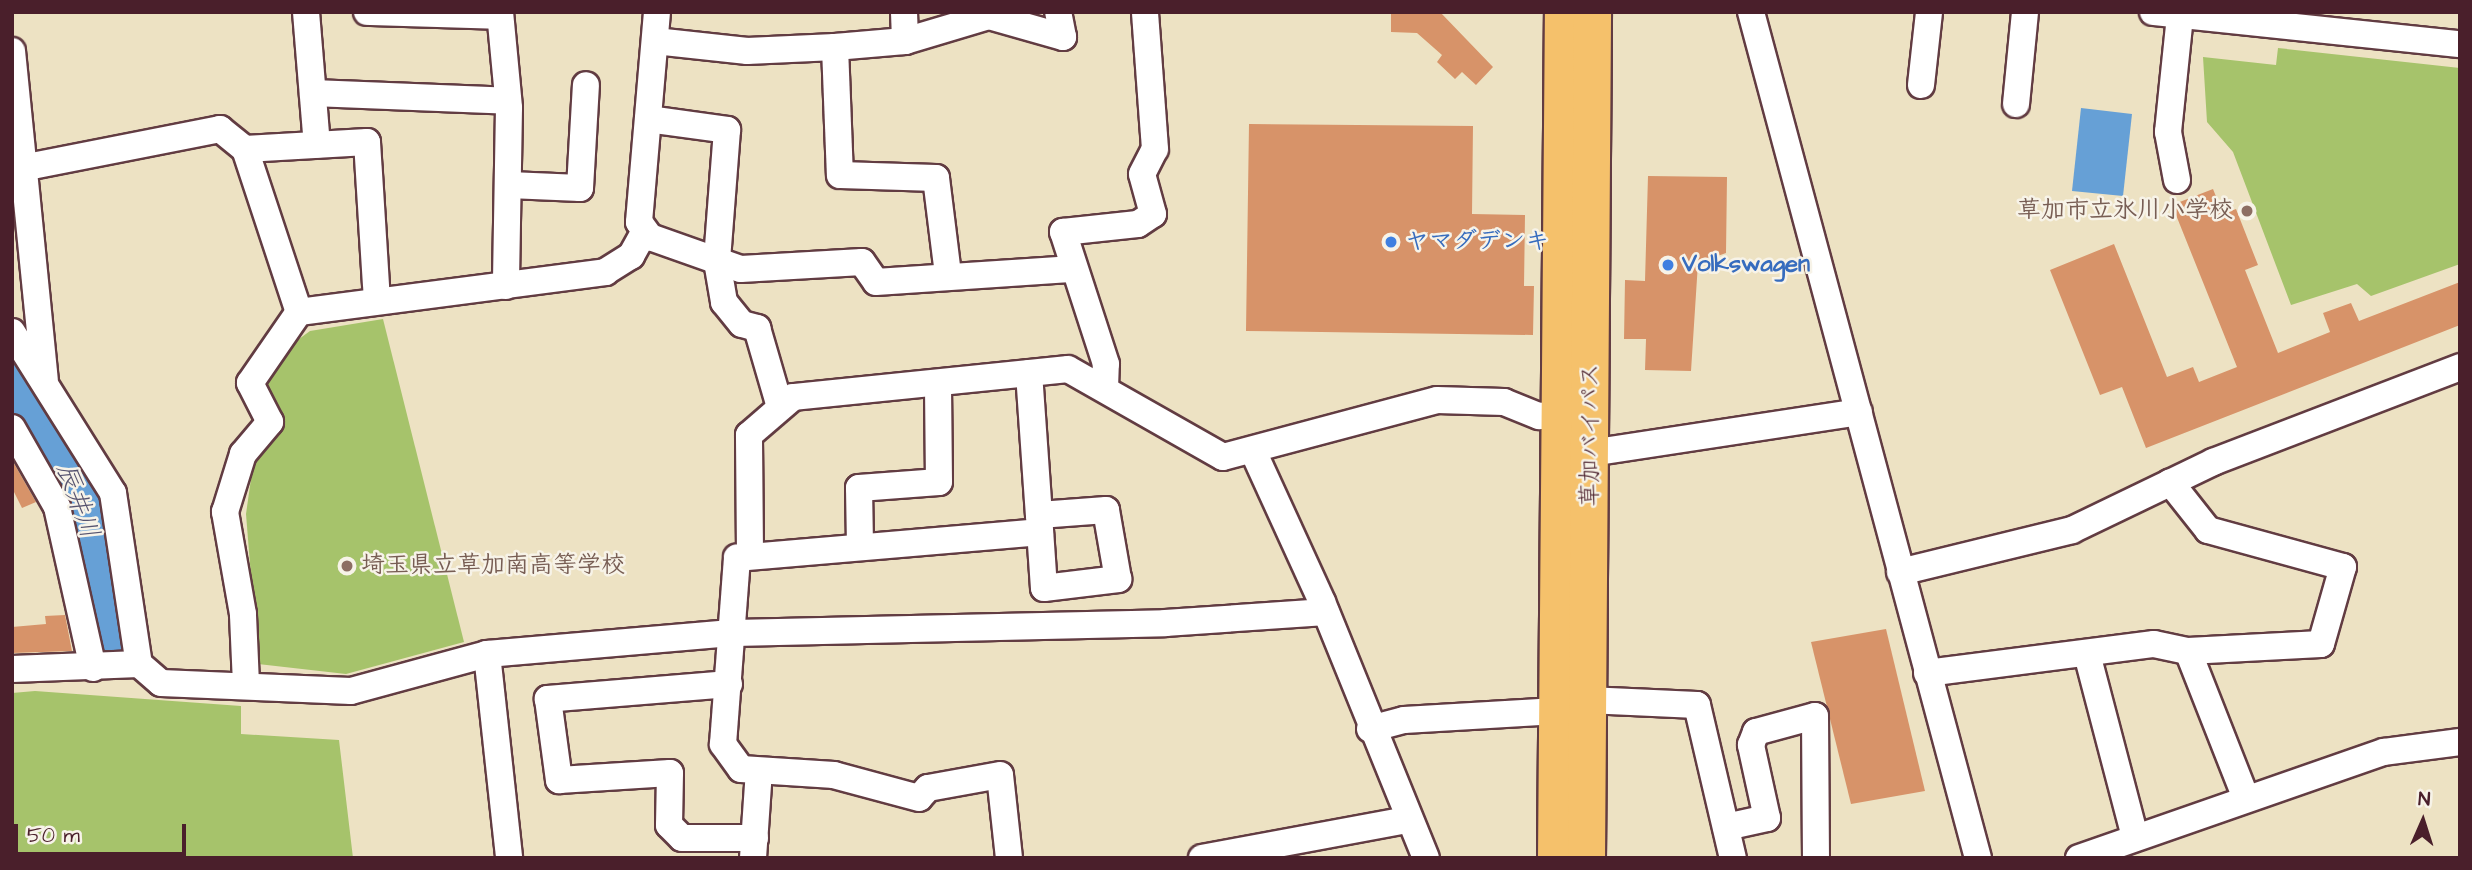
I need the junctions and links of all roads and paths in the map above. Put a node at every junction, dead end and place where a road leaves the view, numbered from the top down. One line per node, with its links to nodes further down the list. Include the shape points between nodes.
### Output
1 (306, 12): 24 (street)
2 (367, 12): 13 (street)
3 (657, 12): 17 (street)
4 (904, 12): 18 (street)
5 (1058, 12): 18 (street, via 1063,37 989,16)
6 (1145, 12): 35 (street, via 1155,149 1142,174 1153,214 1138,224 1063,232)
7 (1563, 12): 48 (highway, 草加バイパス)
8 (1592, 12): 48 (highway, 草加バイパス)
9 (1751, 12): 47 (street)
10 (1929, 12): 23 (street)
11 (2025, 12): 26 (street)
12 (2153, 12): 14 (street)
13 (500, 14): 25 (street)
14 (2180, 15): 15 (street); 31 (street, via 2168,132)
15 (2209, 15): 16 (street)
16 (2338, 22): 19 (street)
17 (655, 41): 20 (street, via 747,51); 27 (street)
18 (905, 41): 20 (street)
19 (2460, 44)
20 (835, 47): 36 (street, via 839,175 936,178)
21 (12, 51): 30 (street)
22 (586, 85): 32 (street, via 580,188)
23 (1921, 85)
24 (313, 93): 25 (street); 28 (street)
25 (508, 101): 32 (street)
26 (2016, 104)
27 (648, 119): 33 (street, via 639,222); 34 (street, via 727,130)
28 (317, 145): 29 (street); 38 (street, via 367,142)
29 (245, 149): 30 (street, via 220,129); 39 (street)
30 (27, 167): 43 (street)
31 (2177, 180)
32 (509, 186): 37 (street)
33 (644, 233): 34 (street); 37 (street, via 631,256 605,272)
34 (717, 261): 36 (street, via 741,269 862,262 876,282); 46 (street, via 724,302 742,324 757,328)
35 (1074, 269): 36 (street); 45 (street, via 1106,364)
36 (948, 275)
37 (506, 286): 38 (street)
38 (377, 300): 39 (street)
39 (299, 312): 65 (street, via 250,383 271,422 243,454 225,512 243,614)
40 (12, 332): 43 (street)
41 (2460, 367): 52 (street)
42 (1029, 373): 44 (street); 45 (street, via 1068,369); 53 (street, via 1039,524)
43 (45, 381): 61 (street, via 113,493)
44 (937, 386): 46 (street, via 793,397); 53 (street, via 939,482 859,488)
45 (1105, 388): 50 (street, via 1223,457)
46 (780, 407): 54 (street, via 749,435)
47 (1859, 412): 51 (street); 55 (street)
48 (1576, 413): 50 (street, via 1539,416 1504,402 1437,400); 51 (highway, 草加バイパス); 67 (highway, 草加バイパス)
49 (12, 428): 62 (street, via 57,507)
50 (1252, 451): 56 (street)
51 (1591, 453): 67 (highway, 草加バイパス)
52 (2170, 482): 55 (street, via 2072,530); 58 (street, via 2208,530 2343,567 2321,644)
53 (860, 545): 54 (street)
54 (750, 553): 57 (street, via 737,558)
55 (1900, 572): 64 (street)
56 (1326, 612): 57 (street, via 1165,623); 68 (street)
57 (734, 633): 59 (street); 66 (street)
58 (2188, 651): 60 (street, via 2154,643); 71 (street)
59 (487, 654): 65 (street, via 351,691); 76 (street)
60 (2087, 654): 64 (street); 74 (street)
61 (139, 664): 62 (street); 65 (street, via 162,683)
62 (93, 668): 63 (street)
63 (12, 669)
64 (1927, 673): 84 (street)
65 (246, 684)
66 (729, 684): 70 (street, via 723,744 741,769); 75 (street, via 548,699 559,779 670,773 669,825 682,838)
67 (1572, 706): 68 (street, via 1404,720); 73 (street, via 1697,705); 80 (highway, 草加バイパス); 81 (highway, 草加バイパス)
68 (1370, 729): 72 (street)
69 (2460, 742): 71 (street, via 2384,752)
70 (759, 771): 75 (street); 77 (street, via 834,775 919,798 928,788 1000,775)
71 (2245, 796): 74 (street)
72 (1408, 820): 78 (street); 79 (street)
73 (1726, 827): 82 (street); 83 (street, via 1767,818 1751,745 1756,732 1815,716)
74 (2135, 837): 85 (street)
75 (754, 848)
76 (509, 858)
77 (1009, 858)
78 (1202, 858)
79 (1426, 858)
80 (1556, 858)
81 (1586, 858)
82 (1733, 858)
83 (1816, 858)
84 (1978, 858)
85 (2080, 858)

